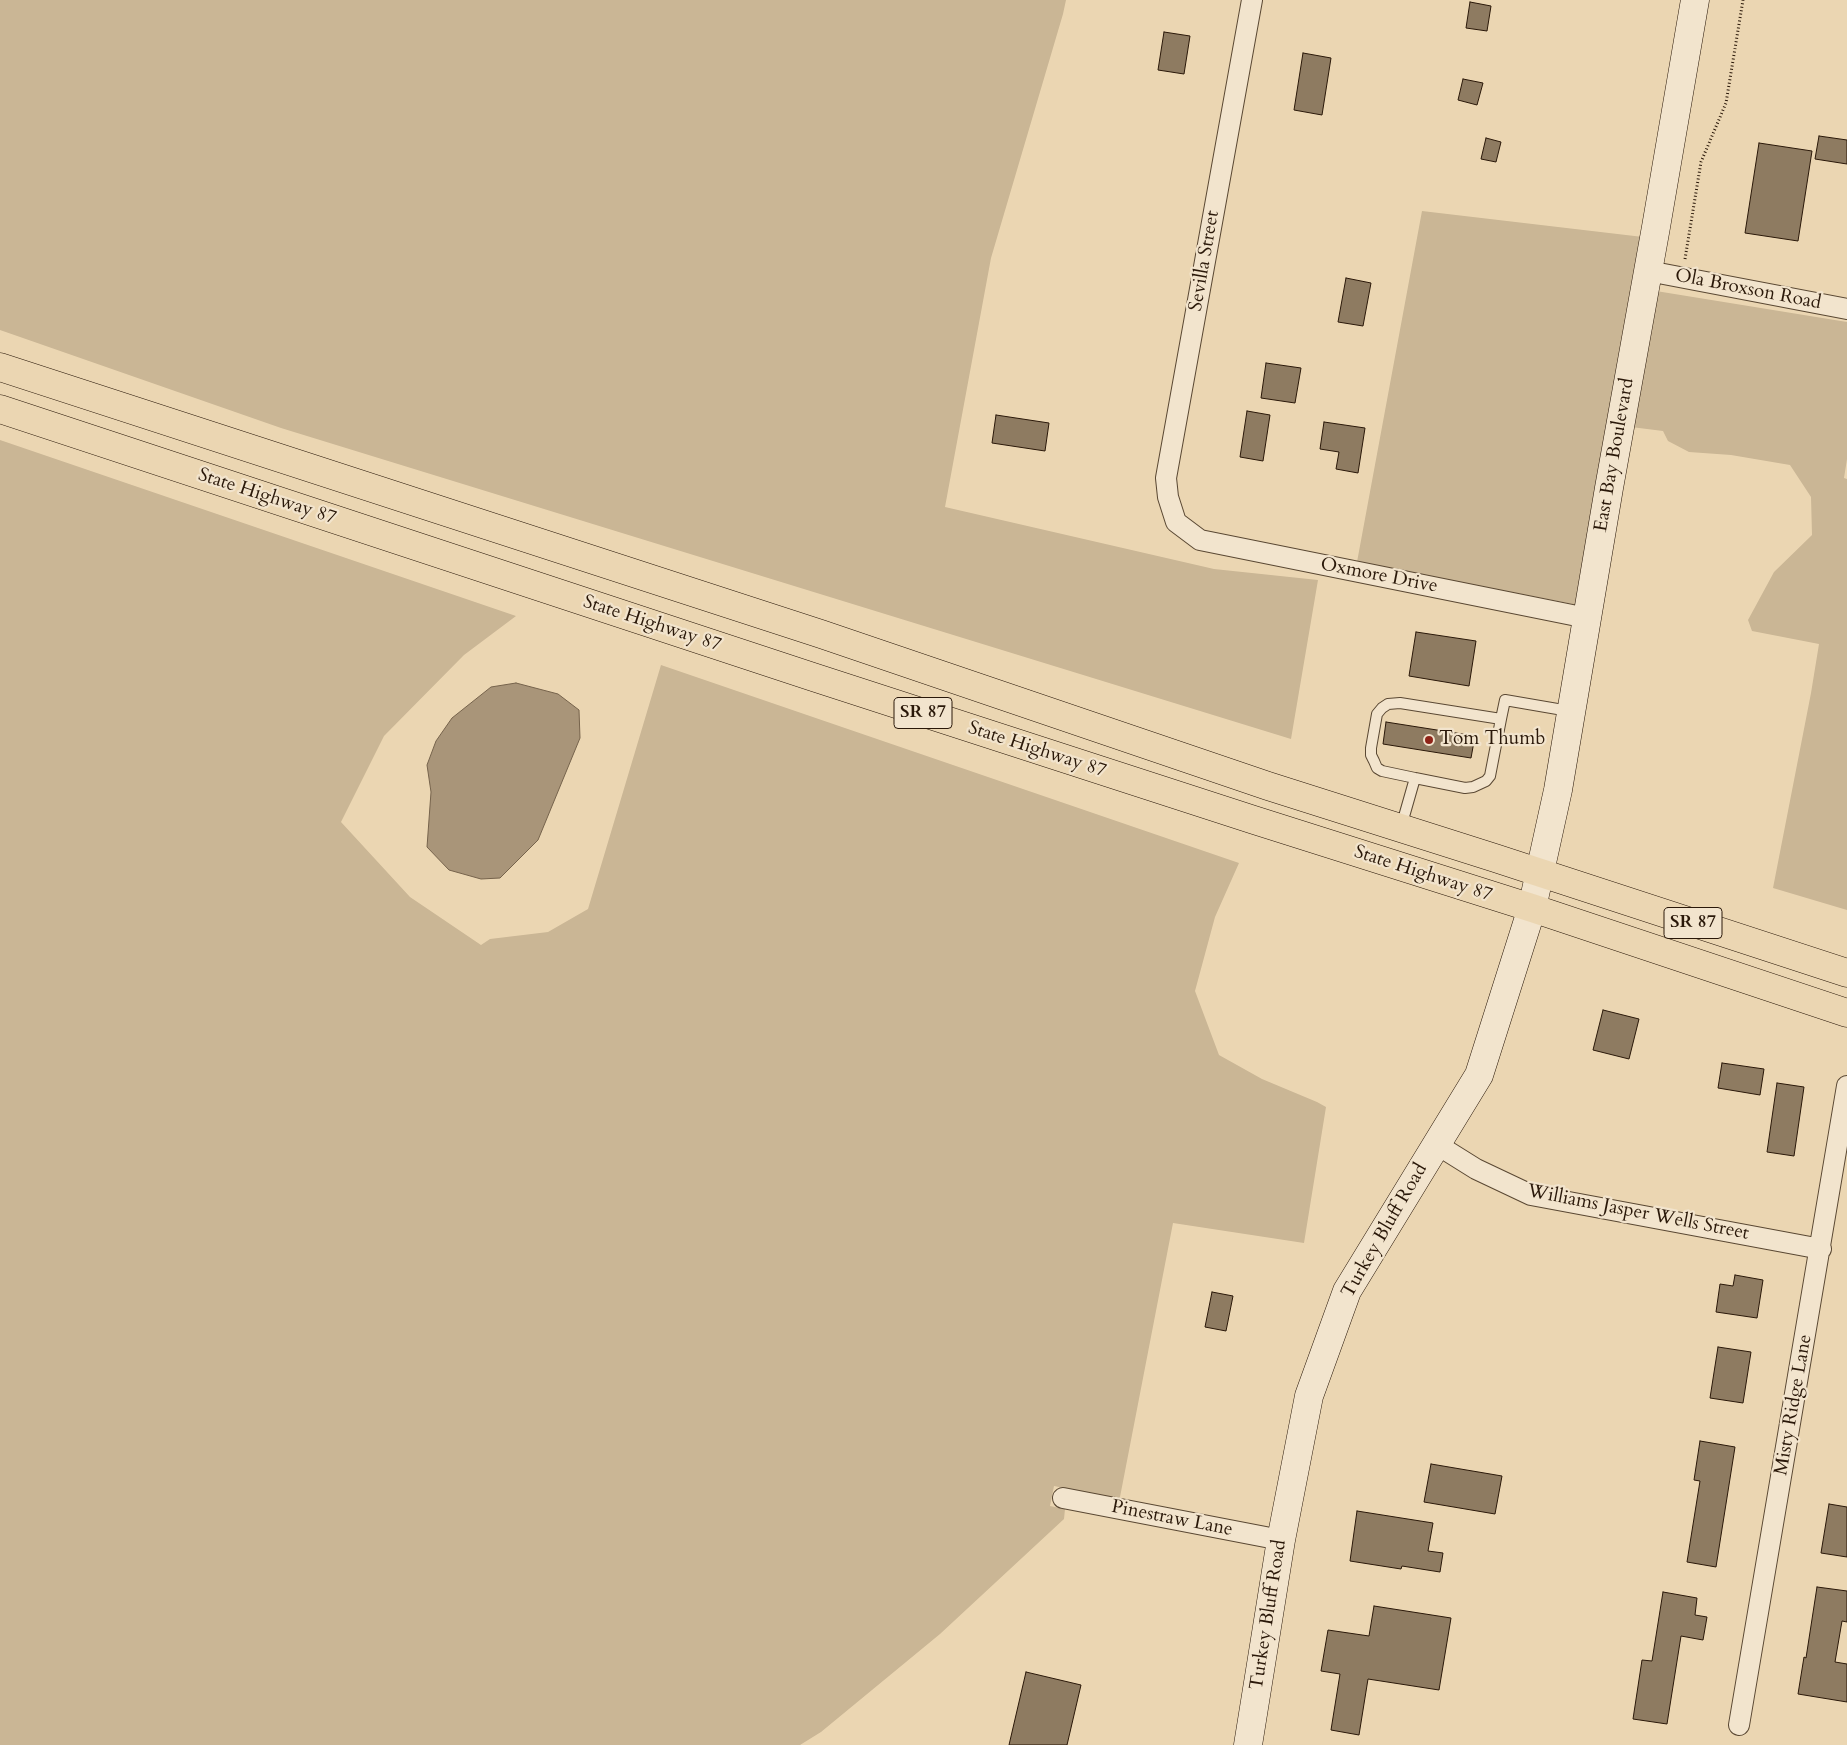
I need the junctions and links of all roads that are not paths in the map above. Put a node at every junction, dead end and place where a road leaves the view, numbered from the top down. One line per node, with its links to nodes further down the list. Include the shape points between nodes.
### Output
1 (1252, 0): 7 (street, Sevilla Street, via 1166,478)
2 (1695, 0): 3 (main road, East Bay Boulevard)
3 (1648, 271): 4 (street, Ola Broxson Road); 8 (main road, East Bay Boulevard)
4 (1847, 309)
5 (0, 367): 12 (highway, SR 87, via 821,634)
6 (0, 409): 14 (highway, State Highway 87 / SR 87, via 851,689)
7 (1176, 522): 8 (street, Oxmore Drive, via 1200,540)
8 (1587, 618): 9 (main road, East Bay Boulevard)
9 (1572, 711): 10 (lane, via 1505,700); 13 (main road, East Bay Boulevard)
10 (1501, 719): 11 (lane, via 1490,776 1486,781 1465,788); 11 (lane, via 1400,704 1388,704 1382,708 1377,714 1371,748 1377,768)
11 (1415, 778): 12 (lane)
12 (1401, 828): 13 (highway, SR 87)
13 (1540, 873): 14 (main road, East Bay Boulevard); 15 (highway, SR 87)
14 (1532, 908): 16 (highway, State Highway 87 / SR 87); 19 (main road, Turkey Bluff Road, via 1479,1075)
15 (1847, 973)
16 (1847, 1013)
17 (1847, 1086): 18 (street, Misty Ridge Lane)
18 (1843, 1122): 20 (street, Misty Ridge Lane)
19 (1436, 1144): 20 (street, Williams Jasper Wells Street, via 1476,1169 1532,1195); 22 (main road, Turkey Bluff Road, via 1347,1291 1309,1396)
20 (1820, 1249): 23 (street, Misty Ridge Lane)
21 (1064, 1498): 22 (street, Pinestraw Lane)
22 (1282, 1540): 24 (main road, Turkey Bluff Road)
23 (1739, 1724)
24 (1248, 1745)

